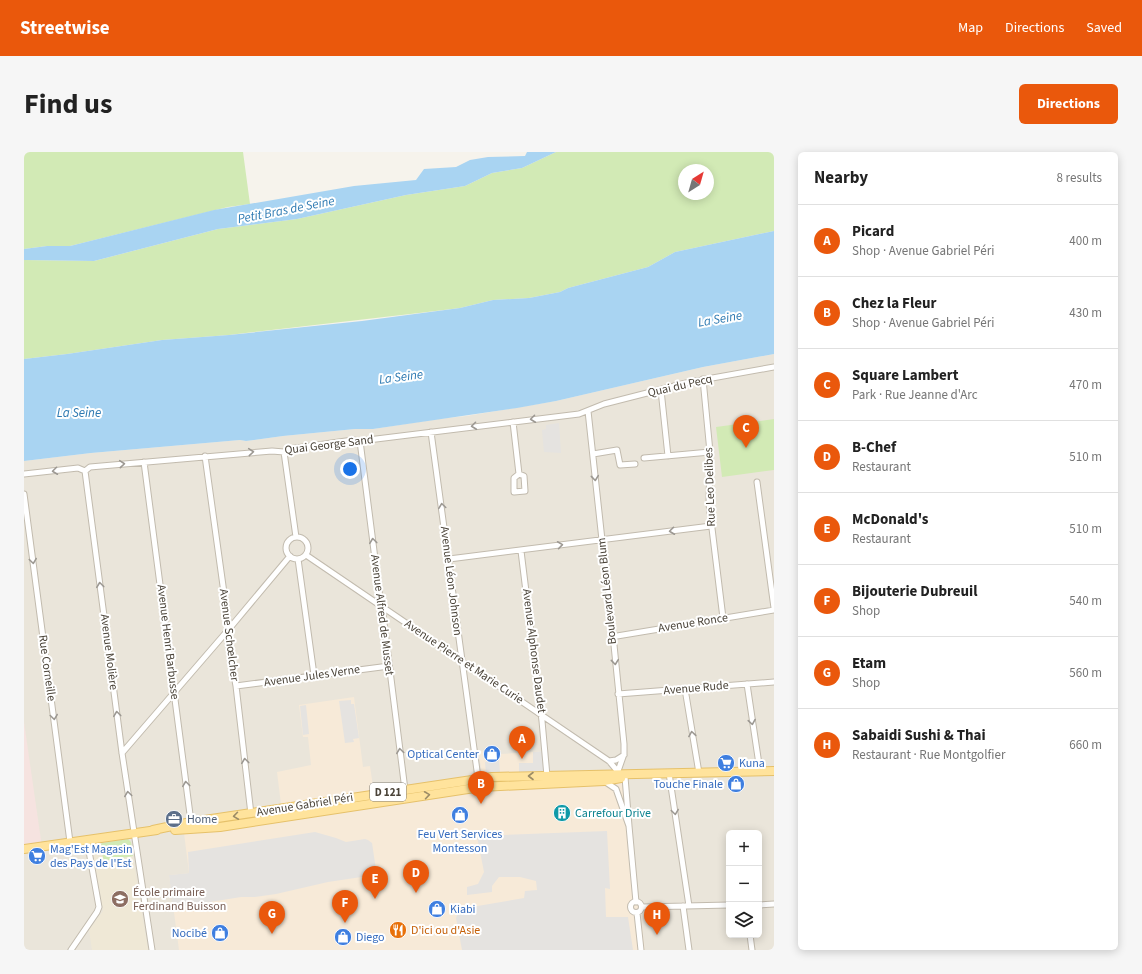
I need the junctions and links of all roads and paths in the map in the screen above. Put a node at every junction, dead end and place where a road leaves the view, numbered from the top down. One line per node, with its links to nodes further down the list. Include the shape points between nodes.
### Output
1 (774, 367): 2 (street, Quai du Pecq)
2 (703, 379): 3 (street, Quai du Pecq); 9 (street, Rue Leo Delibes)
3 (661, 390): 4 (street, Quai du Pecq, via 604,404); 12 (street)
4 (588, 411): 5 (street, Quai George Sand, one-way to 5); 10 (street, Boulevard Léon Blum)
5 (513, 422): 6 (street, Quai George Sand, one-way to 6); 18 (street)
6 (431, 432): 7 (street, Quai George Sand); 27 (street, Avenue Léon Johnson, one-way to 6)
7 (360, 440): 8 (street, Quai George Sand, via 289,448); 29 (street, Avenue Alfred de Musset, one-way to 7)
8 (284, 452): 11 (street, Quai George Sand, one-way to 8); 22 (street)
9 (710, 452): 12 (street); 21 (street, Rue Leo Delibes)
10 (593, 454): 15 (street, via 617,450 620,465); 23 (street, Boulevard Léon Blum, one-way to 23)
11 (205, 456): 14 (street, Quai George Sand); 32 (street, Avenue Schœlcher)
12 (668, 456): 13 (street)
13 (644, 458)
14 (144, 462): 16 (street, Quai George Sand, one-way to 14, via 90,467); 41 (street, Avenue Henri Barbusse)
15 (635, 464)
16 (85, 471): 17 (street, Quai George Sand, one-way to 17, via 78,468); 44 (street, Avenue Molière, one-way to 16)
17 (24, 474)
18 (519, 474)
19 (757, 482): 30 (street)
20 (24, 494): 62 (street, Rue Corneille, one-way to 62)
21 (711, 526): 23 (street, one-way to 23); 31 (street, Rue Leo Delibes)
22 (296, 537): 25 (street, via 307,543); 26 (street, via 286,546)
23 (602, 540): 24 (street, one-way to 23); 33 (street, Boulevard Léon Blum)
24 (521, 550): 27 (street); 43 (street, Avenue Alphonse Daudet)
25 (306, 555): 28 (street); 29 (street, Avenue Pierre et Marie Curie)
26 (290, 556): 28 (street); 32 (street)
27 (449, 558): 34 (street, Avenue Léon Johnson)
28 (298, 559): 36 (street)
29 (382, 607): 34 (street, Avenue Pierre et Marie Curie); 35 (street, Avenue Alfred de Musset)
30 (774, 609): 31 (street, Avenue Ronce)
31 (723, 618): 33 (street, Avenue Ronce)
32 (228, 629): 39 (street, Avenue Schœlcher); 41 (street)
33 (612, 638): 42 (street, Boulevard Léon Blum, one-way to 42)
34 (462, 661): 43 (street, Avenue Pierre et Marie Curie); 53 (street, Avenue Léon Johnson)
35 (389, 666): 36 (street, Avenue Jules Verne); 55 (street, Avenue Alfred de Musset, one-way to 35)
36 (314, 675): 39 (street, Avenue Jules Verne)
37 (774, 682): 38 (street, Avenue Rude)
38 (746, 684): 40 (street, Avenue Rude); 47 (street, one-way to 47)
39 (236, 686): 56 (street, Avenue Schœlcher, one-way to 39)
40 (685, 689): 42 (street, Avenue Rude); 50 (street, one-way to 40)
41 (174, 691): 44 (street); 57 (street, Avenue Henri Barbusse, one-way to 41)
42 (618, 694): 45 (street, Boulevard Léon Blum)
43 (541, 714): 46 (street, Avenue Pierre et Marie Curie); 52 (street, Avenue Alphonse Daudet)
44 (122, 753): 60 (street, Avenue Molière, one-way to 44)
45 (624, 754): 46 (street); 51 (street, Boulevard Léon Blum)
46 (609, 761): 51 (street, Avenue Pierre et Marie Curie)
47 (760, 771): 48 (main road, D 121); 50 (main road, D 121)
48 (774, 771)
49 (669, 773): 50 (main road, D 121); 51 (main road, D 121); 68 (street, one-way to 68)
50 (699, 773)
51 (622, 774): 52 (main road, Avenue Gabriel Péri / D 121); 54 (main road, Avenue Gabriel Péri / D 121); 58 (street)
52 (547, 776): 53 (main road, Avenue Gabriel Péri / D 121, one-way to 53)
53 (478, 778): 55 (main road, Avenue Gabriel Péri / D 121)
54 (604, 781): 58 (street, via 616,789); 59 (main road, Avenue Gabriel Péri / D 121, one-way to 54, via 220,827 481,787)
55 (405, 790): 56 (main road, Avenue Gabriel Péri / D 121)
56 (251, 814): 57 (main road, Avenue Gabriel Péri / D 121, one-way to 57)
57 (191, 822): 59 (main road, Avenue Gabriel Péri / D 121)
58 (629, 826): 64 (street)
59 (153, 830): 60 (main road, Avenue Gabriel Péri / D 121)
60 (134, 832): 61 (main road, Avenue Gabriel Péri / D 121); 73 (street, Avenue Molière)
61 (87, 840): 62 (main road, Avenue Gabriel Péri / D 121); 72 (street, via 99,907)
62 (70, 842): 63 (main road, Avenue Gabriel Péri / D 121)
63 (24, 849)
64 (636, 902): 69 (street); 70 (street, via 631,908)
65 (774, 904): 67 (street)
66 (726, 905): 68 (street)
67 (762, 905)
68 (686, 906): 69 (street); 75 (street)
69 (642, 907): 70 (street)
70 (637, 913): 74 (street)
71 (750, 938): 76 (street)
72 (71, 950)
73 (152, 950)
74 (641, 950)
75 (689, 950)
76 (752, 950)

